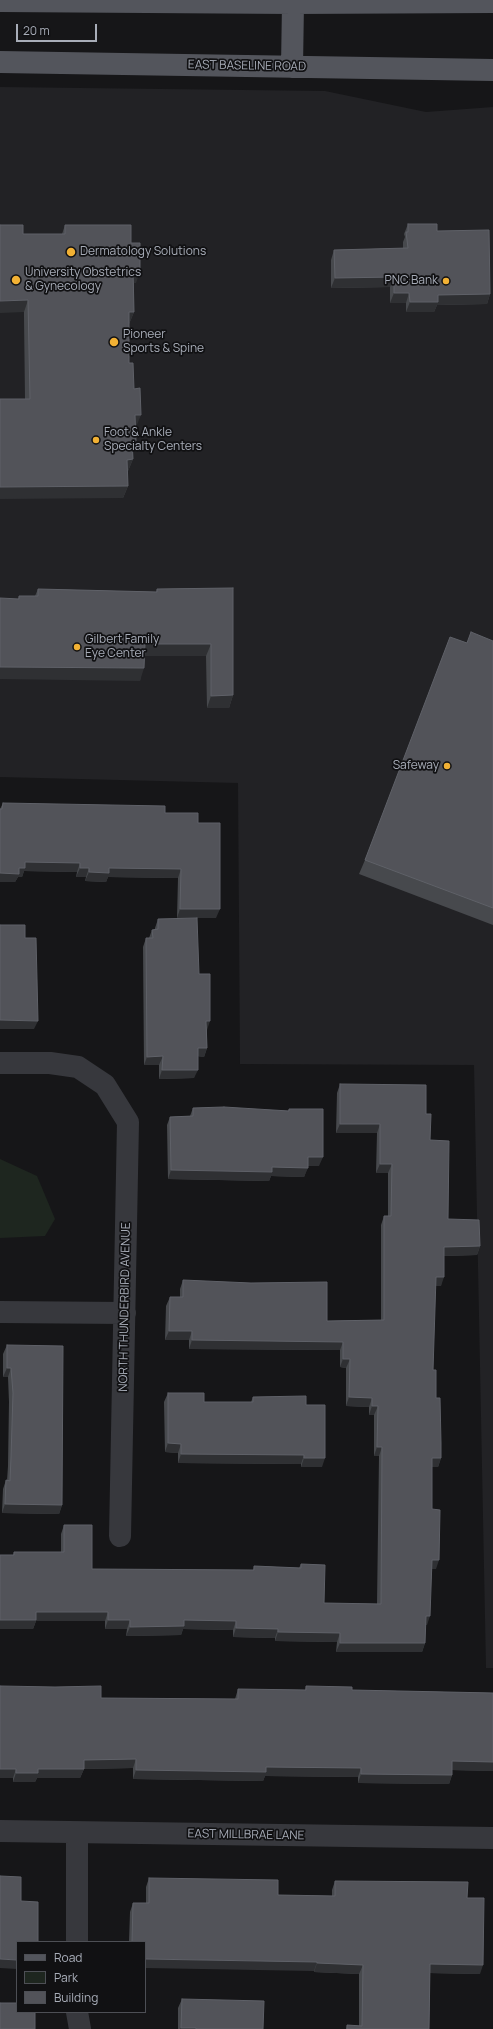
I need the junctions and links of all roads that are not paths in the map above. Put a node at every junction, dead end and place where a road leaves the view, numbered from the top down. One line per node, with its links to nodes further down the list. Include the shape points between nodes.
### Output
1 (0, 1): 3 (main road)
2 (493, 2): 3 (main road)
3 (293, 4): 5 (main road)
4 (0, 62): 5 (main road, EAST BASELINE ROAD)
5 (292, 67): 6 (main road, EAST BASELINE ROAD)
6 (493, 70)
7 (0, 1063): 9 (street, NORTH THUNDERBIRD AVENUE, via 50,1063 78,1067 105,1085 128,1122)
8 (0, 1312): 9 (street)
9 (125, 1313): 10 (street, NORTH THUNDERBIRD AVENUE)
10 (120, 1536)
11 (0, 1832): 12 (street, EAST MILLBRAE LANE)
12 (77, 1833): 13 (street, EAST MILLBRAE LANE); 14 (street)
13 (493, 1838)
14 (77, 1941)
15 (77, 2013): 16 (street)
16 (80, 2029)

